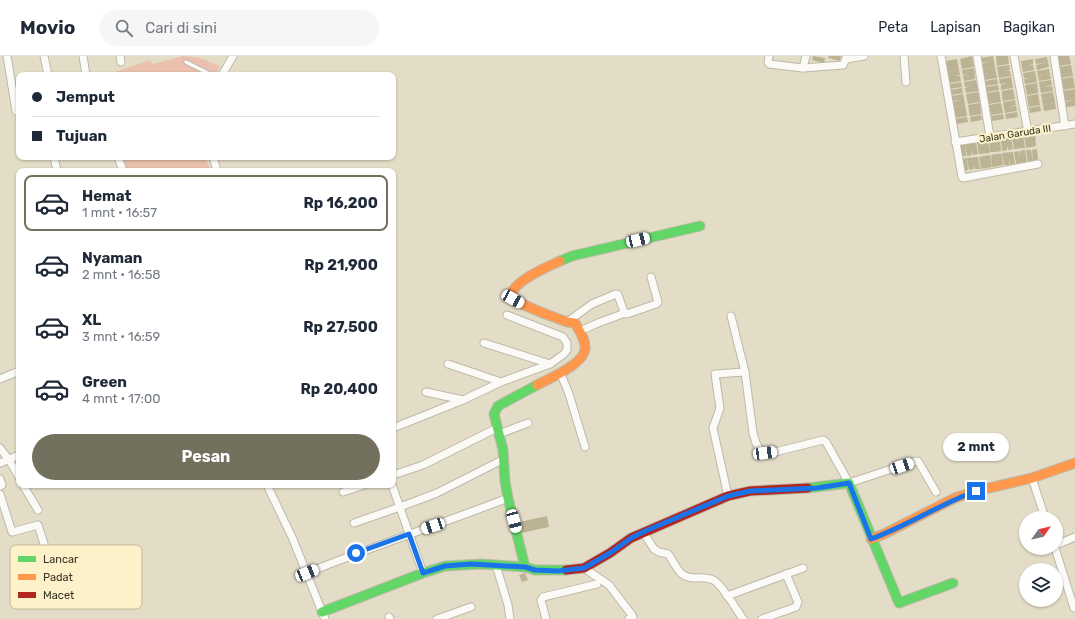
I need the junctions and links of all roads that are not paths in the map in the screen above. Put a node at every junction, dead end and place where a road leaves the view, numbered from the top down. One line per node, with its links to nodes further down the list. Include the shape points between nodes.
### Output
1 (7, 56): 21 (street)
2 (44, 56): 16 (street)
3 (83, 56): 17 (street)
4 (233, 56): 19 (street)
5 (769, 56): 15 (street, via 769,64)
6 (806, 56): 15 (street)
7 (864, 56): 13 (street)
8 (904, 56): 20 (street)
9 (941, 56): 26 (street)
10 (977, 56): 25 (street)
11 (1014, 56): 24 (street)
12 (1054, 56): 23 (street)
13 (847, 57): 15 (street, via 843,65)
14 (186, 62): 18 (lane)
15 (803, 68)
16 (47, 72)
17 (86, 72)
18 (206, 72)
19 (224, 72)
20 (906, 82)
21 (16, 111)
22 (1075, 124): 23 (street, Jalan Garuda III)
23 (1065, 126): 24 (street, Jalan Garuda III)
24 (1028, 132): 25 (street, Jalan Garuda III)
25 (990, 137): 26 (street, Jalan Garuda III)
26 (956, 142): 27 (street, via 963,178)
27 (1038, 164)
28 (700, 226): 33 (street, via 572,256 541,270 512,290 513,299)
29 (651, 277): 30 (street, via 658,303)
30 (625, 313): 33 (street, via 616,294 592,304); 34 (street)
31 (507, 315): 37 (street, via 563,337 567,350)
32 (731, 316): 39 (street)
33 (567, 322): 34 (street, via 575,323)
34 (580, 331): 38 (street, via 586,351 583,357)
35 (484, 343): 37 (street)
36 (448, 364): 42 (street)
37 (550, 364): 42 (street)
38 (560, 372): 47 (street, via 498,406 494,414); 48 (street)
39 (745, 372): 59 (street, via 753,433 760,450 765,453 775,452 823,440 829,446); 68 (street, via 715,374 720,408 714,428)
40 (16, 373): 41 (street)
41 (0, 379)
42 (501, 382): 44 (street)
43 (426, 392): 44 (street)
44 (463, 400): 46 (street)
45 (528, 423): 47 (street)
46 (396, 427)
47 (498, 431): 51 (street); 56 (street, via 423,465)
48 (585, 447)
49 (0, 448): 52 (street)
50 (16, 456): 52 (street)
51 (504, 458): 69 (street); 70 (street, via 437,493)
52 (9, 460): 53 (street); 55 (street)
53 (0, 463)
54 (1075, 463): 57 (street)
55 (16, 473)
56 (396, 474)
57 (1032, 478): 72 (street); 77 (street, via 955,498)
58 (0, 479): 60 (street)
59 (849, 483): 66 (street, via 917,461 920,462); 68 (street, via 817,488 750,491); 77 (street)
60 (0, 486)
61 (25, 488): 71 (street)
62 (269, 488): 85 (street)
63 (355, 488): 65 (street)
64 (393, 488): 70 (street)
65 (343, 492)
66 (936, 492)
67 (0, 494): 79 (street, via 12,532 38,525)
68 (728, 496): 74 (street)
69 (508, 498): 75 (street); 82 (street)
70 (400, 507): 73 (street); 75 (street)
71 (38, 510)
72 (1043, 511)
73 (354, 523)
74 (643, 532): 83 (street); 90 (street, via 654,549 668,554 683,575 690,578 710,578 720,585)
75 (409, 534): 85 (street); 86 (street)
76 (1075, 538): 78 (street)
77 (871, 539): 88 (street, via 900,603)
78 (1063, 542)
79 (44, 545)
80 (1057, 555): 92 (street)
81 (496, 565): 82 (street); 86 (street, via 445,566); 96 (street)
82 (525, 567): 83 (street, via 558,571)
83 (584, 568): 98 (street, via 609,585 630,611 633,617)
84 (803, 568): 87 (street)
85 (307, 573): 93 (street)
86 (423, 573): 93 (street)
87 (786, 574): 90 (street); 100 (street, via 798,602 796,607)
88 (953, 583)
89 (597, 584): 97 (street, via 543,597 541,600)
90 (727, 596): 99 (street)
91 (471, 608): 94 (street)
92 (1074, 608)
93 (323, 616)
94 (454, 616): 95 (street)
95 (437, 619)
96 (510, 619)
97 (546, 619)
98 (629, 619)
99 (743, 619)
100 (762, 619)

